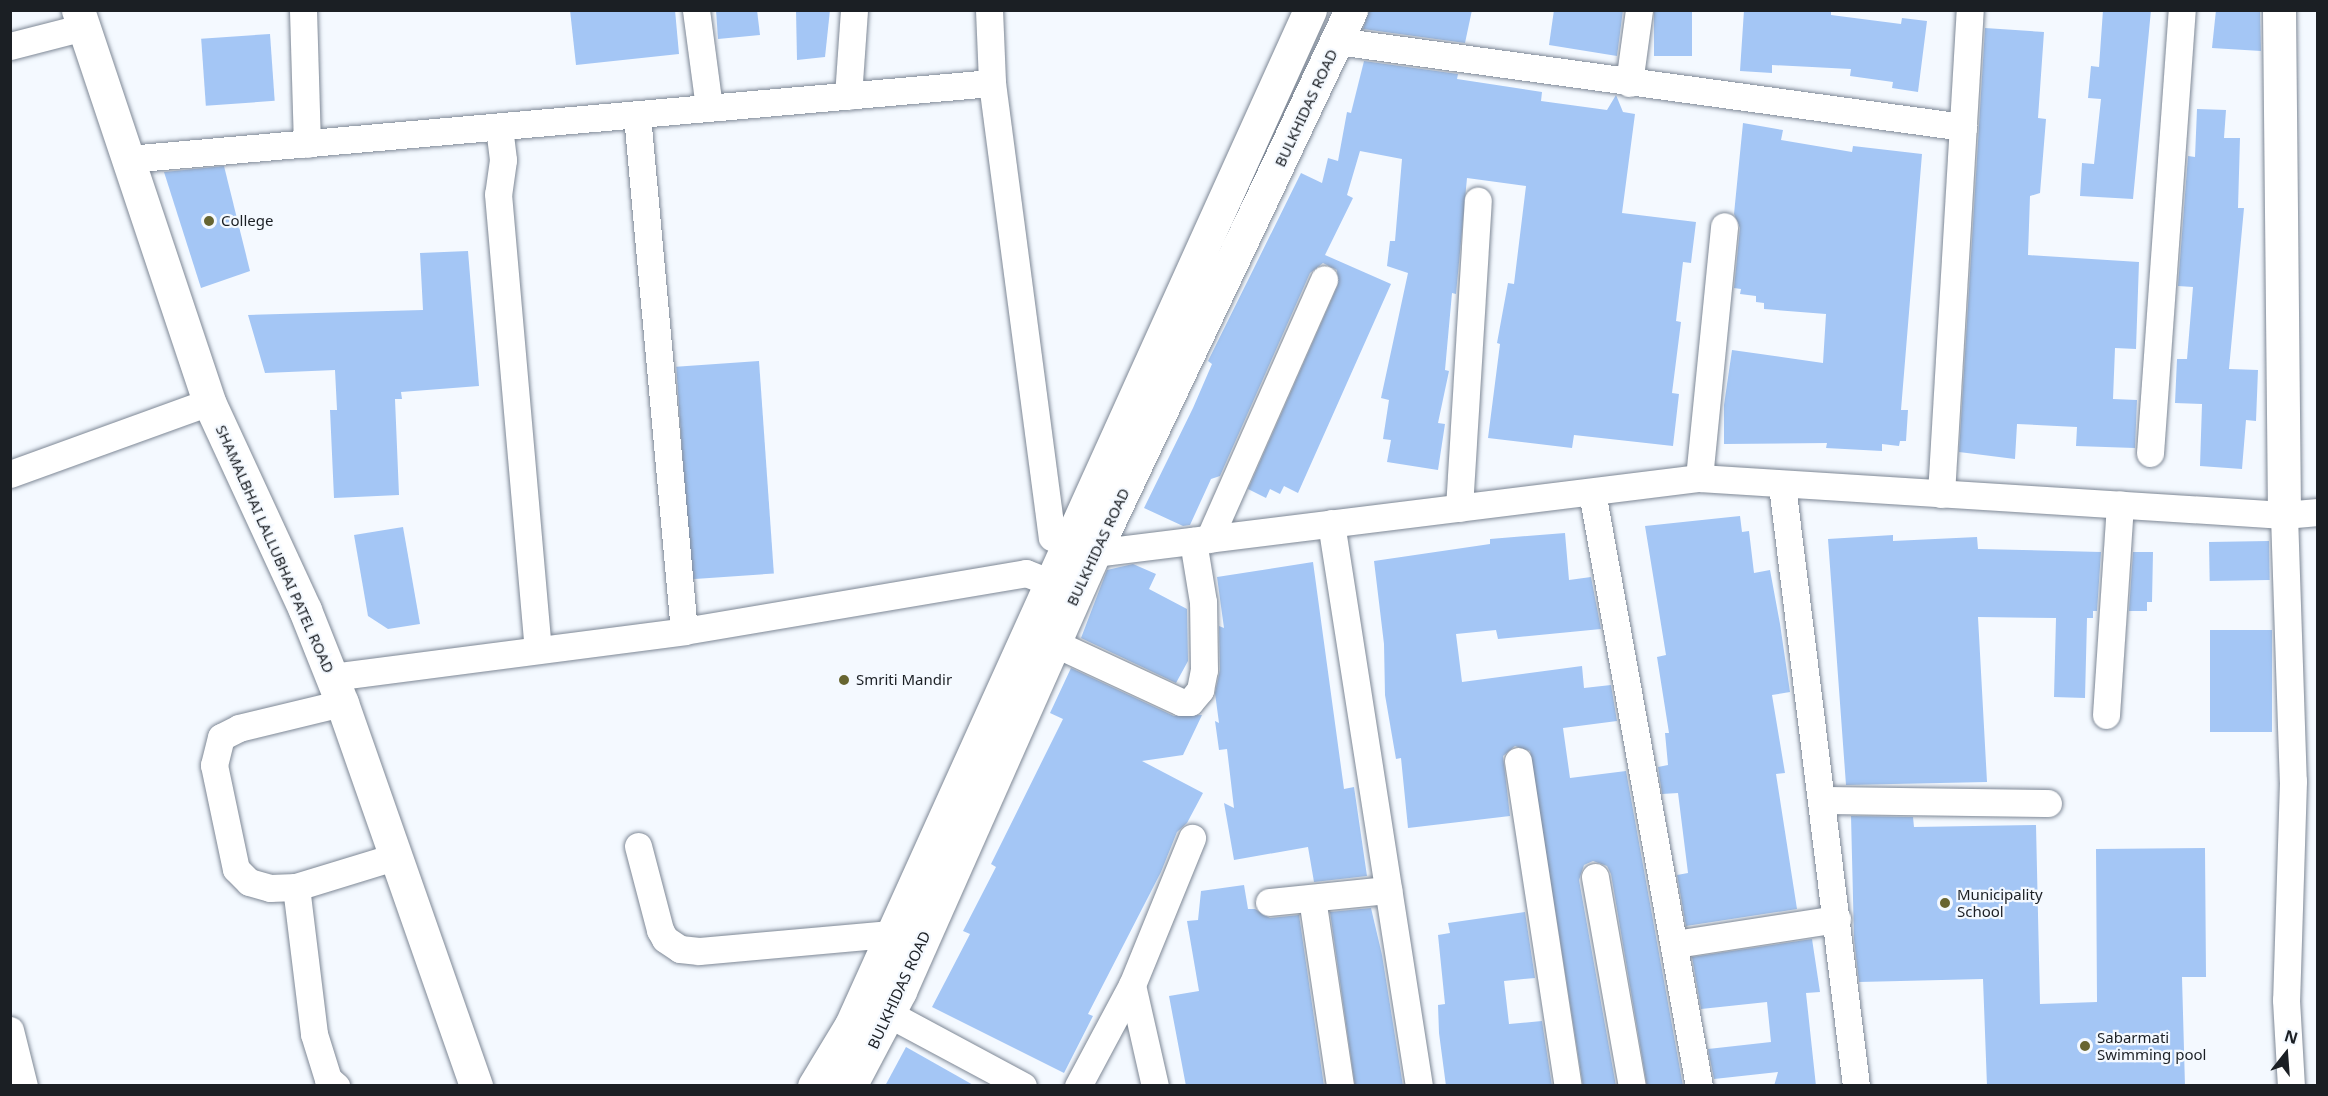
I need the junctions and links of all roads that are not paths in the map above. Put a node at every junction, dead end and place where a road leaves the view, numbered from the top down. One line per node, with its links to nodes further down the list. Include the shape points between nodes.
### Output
1 (303, 10): 21 (street)
2 (696, 10): 17 (street)
3 (854, 10): 16 (street)
4 (989, 10): 14 (street)
5 (1310, 10): 39 (street, BULKHIDAS ROAD)
6 (1350, 10): 12 (street, BULKHIDAS ROAD)
7 (1639, 10): 15 (street)
8 (1970, 10): 20 (street)
9 (2182, 10): 27 (street)
10 (2279, 10): 36 (street)
11 (81, 19): 13 (street); 22 (street, SHAMALBHAI LALLUBHAI PATEL ROAD)
12 (1337, 41): 15 (street); 39 (street, BULKHIDAS ROAD)
13 (10, 45)
14 (992, 83): 16 (street); 39 (street, via 1052,537)
15 (1629, 83): 20 (street)
16 (848, 96): 17 (street)
17 (709, 107): 18 (street)
18 (637, 115): 19 (street); 41 (street)
19 (499, 127): 21 (street); 43 (street, via 502,160 498,194)
20 (1963, 127): 32 (street)
21 (307, 144): 22 (street)
22 (128, 159): 26 (street, SHAMALBHAI LALLUBHAI PATEL ROAD)
23 (1478, 201): 34 (street)
24 (1724, 226): 29 (street)
25 (1324, 279): 38 (street)
26 (209, 402): 28 (street); 44 (street, SHAMALBHAI LALLUBHAI PATEL ROAD, via 305,610)
27 (2150, 453)
28 (10, 474)
29 (1699, 478): 30 (street); 31 (street)
30 (1782, 485): 32 (street); 47 (street)
31 (1592, 492): 34 (street); 60 (street)
32 (1941, 494): 33 (street)
33 (2120, 504): 36 (street); 45 (street)
34 (1459, 508): 37 (street)
35 (2318, 512): 36 (street)
36 (2284, 515): 78 (street, via 2293,781 2286,1000)
37 (1331, 523): 38 (street); 55 (street)
38 (1201, 540): 39 (street); 42 (street, via 1204,670 1200,690 1190,702 1181,702)
39 (1080, 548): 40 (street, BULKHIDAS ROAD)
40 (1063, 588): 41 (street, via 1026,573); 42 (street, BULKHIDAS ROAD); 54 (street)
41 (684, 631): 43 (street)
42 (1054, 643): 54 (street, BULKHIDAS ROAD)
43 (538, 648): 44 (street)
44 (337, 690): 51 (street, SHAMALBHAI LALLUBHAI PATEL ROAD); 53 (street, via 239,728 221,737 216,749 214,765 236,869 249,882)
45 (2106, 715)
46 (1518, 761): 74 (street)
47 (1823, 800): 48 (street); 58 (street)
48 (2048, 803)
49 (1192, 838): 61 (street)
50 (638, 846): 59 (street, via 660,930 665,939 680,949 699,951)
51 (394, 857): 53 (street); 66 (street, SHAMALBHAI LALLUBHAI PATEL ROAD)
52 (1595, 877): 75 (street)
53 (296, 887): 65 (street, via 314,1034 328,1079)
54 (928, 889): 59 (street); 62 (street, BULKHIDAS ROAD)
55 (1388, 890): 56 (street); 73 (street)
56 (1312, 898): 57 (street); 72 (street)
57 (1269, 902)
58 (1837, 920): 60 (street); 77 (street)
59 (891, 934): 62 (street)
60 (1675, 944): 76 (street)
61 (1132, 985): 70 (street); 71 (street)
62 (887, 994): 67 (street, via 851,1025); 68 (street, BULKHIDAS ROAD); 69 (street)
63 (10, 1030): 64 (street)
64 (24, 1086)
65 (336, 1086)
66 (476, 1086)
67 (814, 1086)
68 (850, 1086)
69 (1023, 1086)
70 (1078, 1086)
71 (1155, 1086)
72 (1340, 1086)
73 (1419, 1086)
74 (1568, 1086)
75 (1632, 1086)
76 (1699, 1086)
77 (1856, 1086)
78 (2291, 1086)

